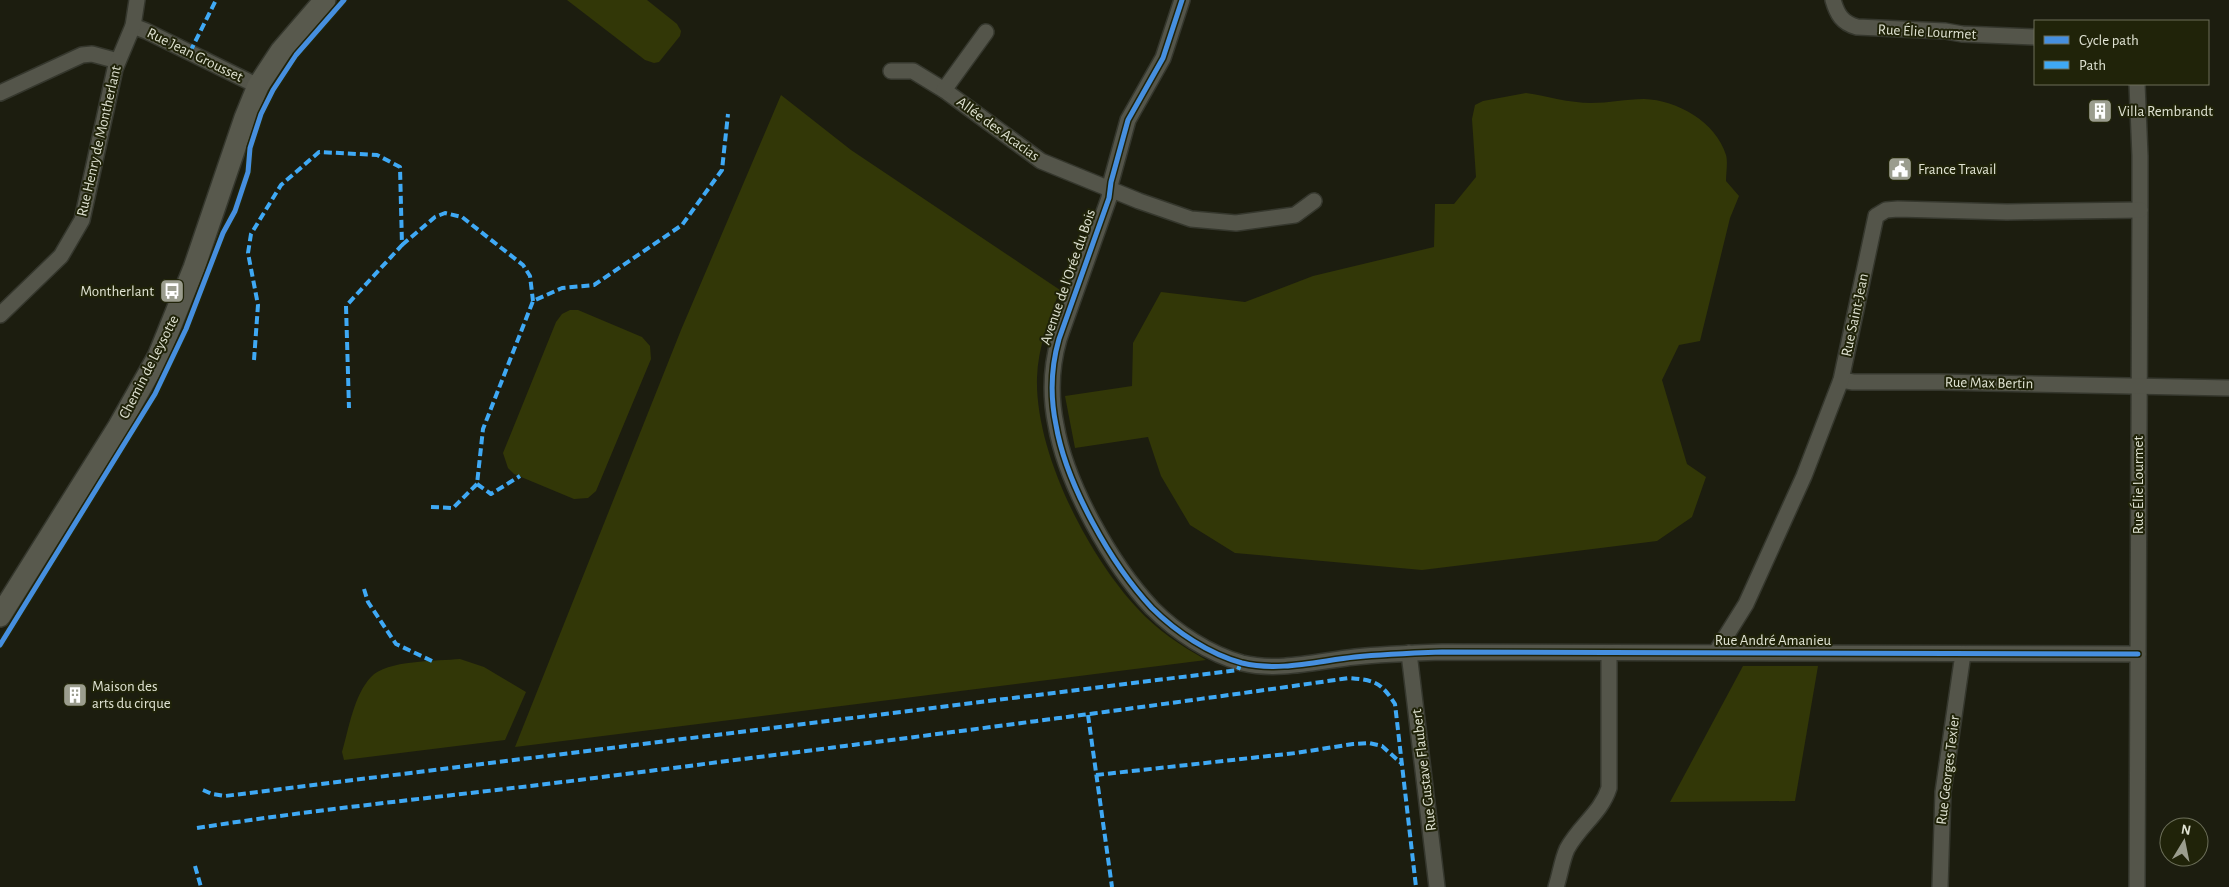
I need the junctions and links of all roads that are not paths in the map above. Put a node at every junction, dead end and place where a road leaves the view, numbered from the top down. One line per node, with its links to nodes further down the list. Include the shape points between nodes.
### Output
1 (137, 0): 5 (street, Rue Henry de Montherlant)
2 (326, 0): 11 (street, Chemin de Leysotte, via 281,51)
3 (1182, 0): 14 (street, Avenue de l'Orée du Bois, via 1163,58 1128,120)
4 (1833, 0): 7 (street, Rue Élie Lourmet, via 1840,16 1848,24 1857,26)
5 (133, 26): 8 (street, Rue Henry de Montherlant); 11 (street, Rue Jean Grousset)
6 (986, 32): 12 (street, Allée des Acacias)
7 (2034, 37)
8 (118, 61): 13 (street, via 92,54 82,55); 17 (street, Rue Henry de Montherlant, via 86,202 76,232 61,256)
9 (891, 71): 12 (street, Allée des Acacias, via 913,71)
10 (2136, 85): 16 (street, Rue Élie Lourmet)
11 (258, 86): 21 (street, Chemin de Leysotte, via 194,268 158,357 119,426)
12 (944, 90): 14 (street, Allée des Acacias, via 1041,161)
13 (0, 94)
14 (1110, 190): 15 (street, Allée des Acacias, via 1191,219 1236,222 1296,215); 24 (street, Avenue de l'Orée du Bois, via 1059,339 1053,359 1052,382 1056,426 1062,449 1092,520 1116,560 1152,608 1179,631 1206,648 1241,662 1264,667 1284,666)
15 (1314, 201)
16 (2140, 210): 18 (street, Rue Saint-Jean, via 2007,212 1898,209 1880,213 1874,222); 19 (street, Rue Élie Lourmet)
17 (0, 315)
18 (1842, 375): 19 (street, Rue Max Bertin, via 1853,382); 23 (street, Rue Saint-Jean, via 1801,484 1746,604)
19 (2138, 385): 20 (street); 26 (street, Rue Élie Lourmet)
20 (2229, 388)
21 (0, 616)
22 (1609, 652): 23 (street, Rue André Amanieu); 24 (street, Rue André Amanieu); 28 (street, via 1609,788 1605,802 1567,850)
23 (1716, 652): 25 (street, Rue André Amanieu)
24 (1409, 653): 27 (street, Rue Gustave Flaubert)
25 (1964, 654): 26 (street, Rue André Amanieu); 29 (street, Rue Georges Texier, via 1943,792)
26 (2138, 654): 30 (street, Rue Élie Lourmet)
27 (1438, 887)
28 (1556, 887)
29 (1940, 887)
30 (2136, 887)

